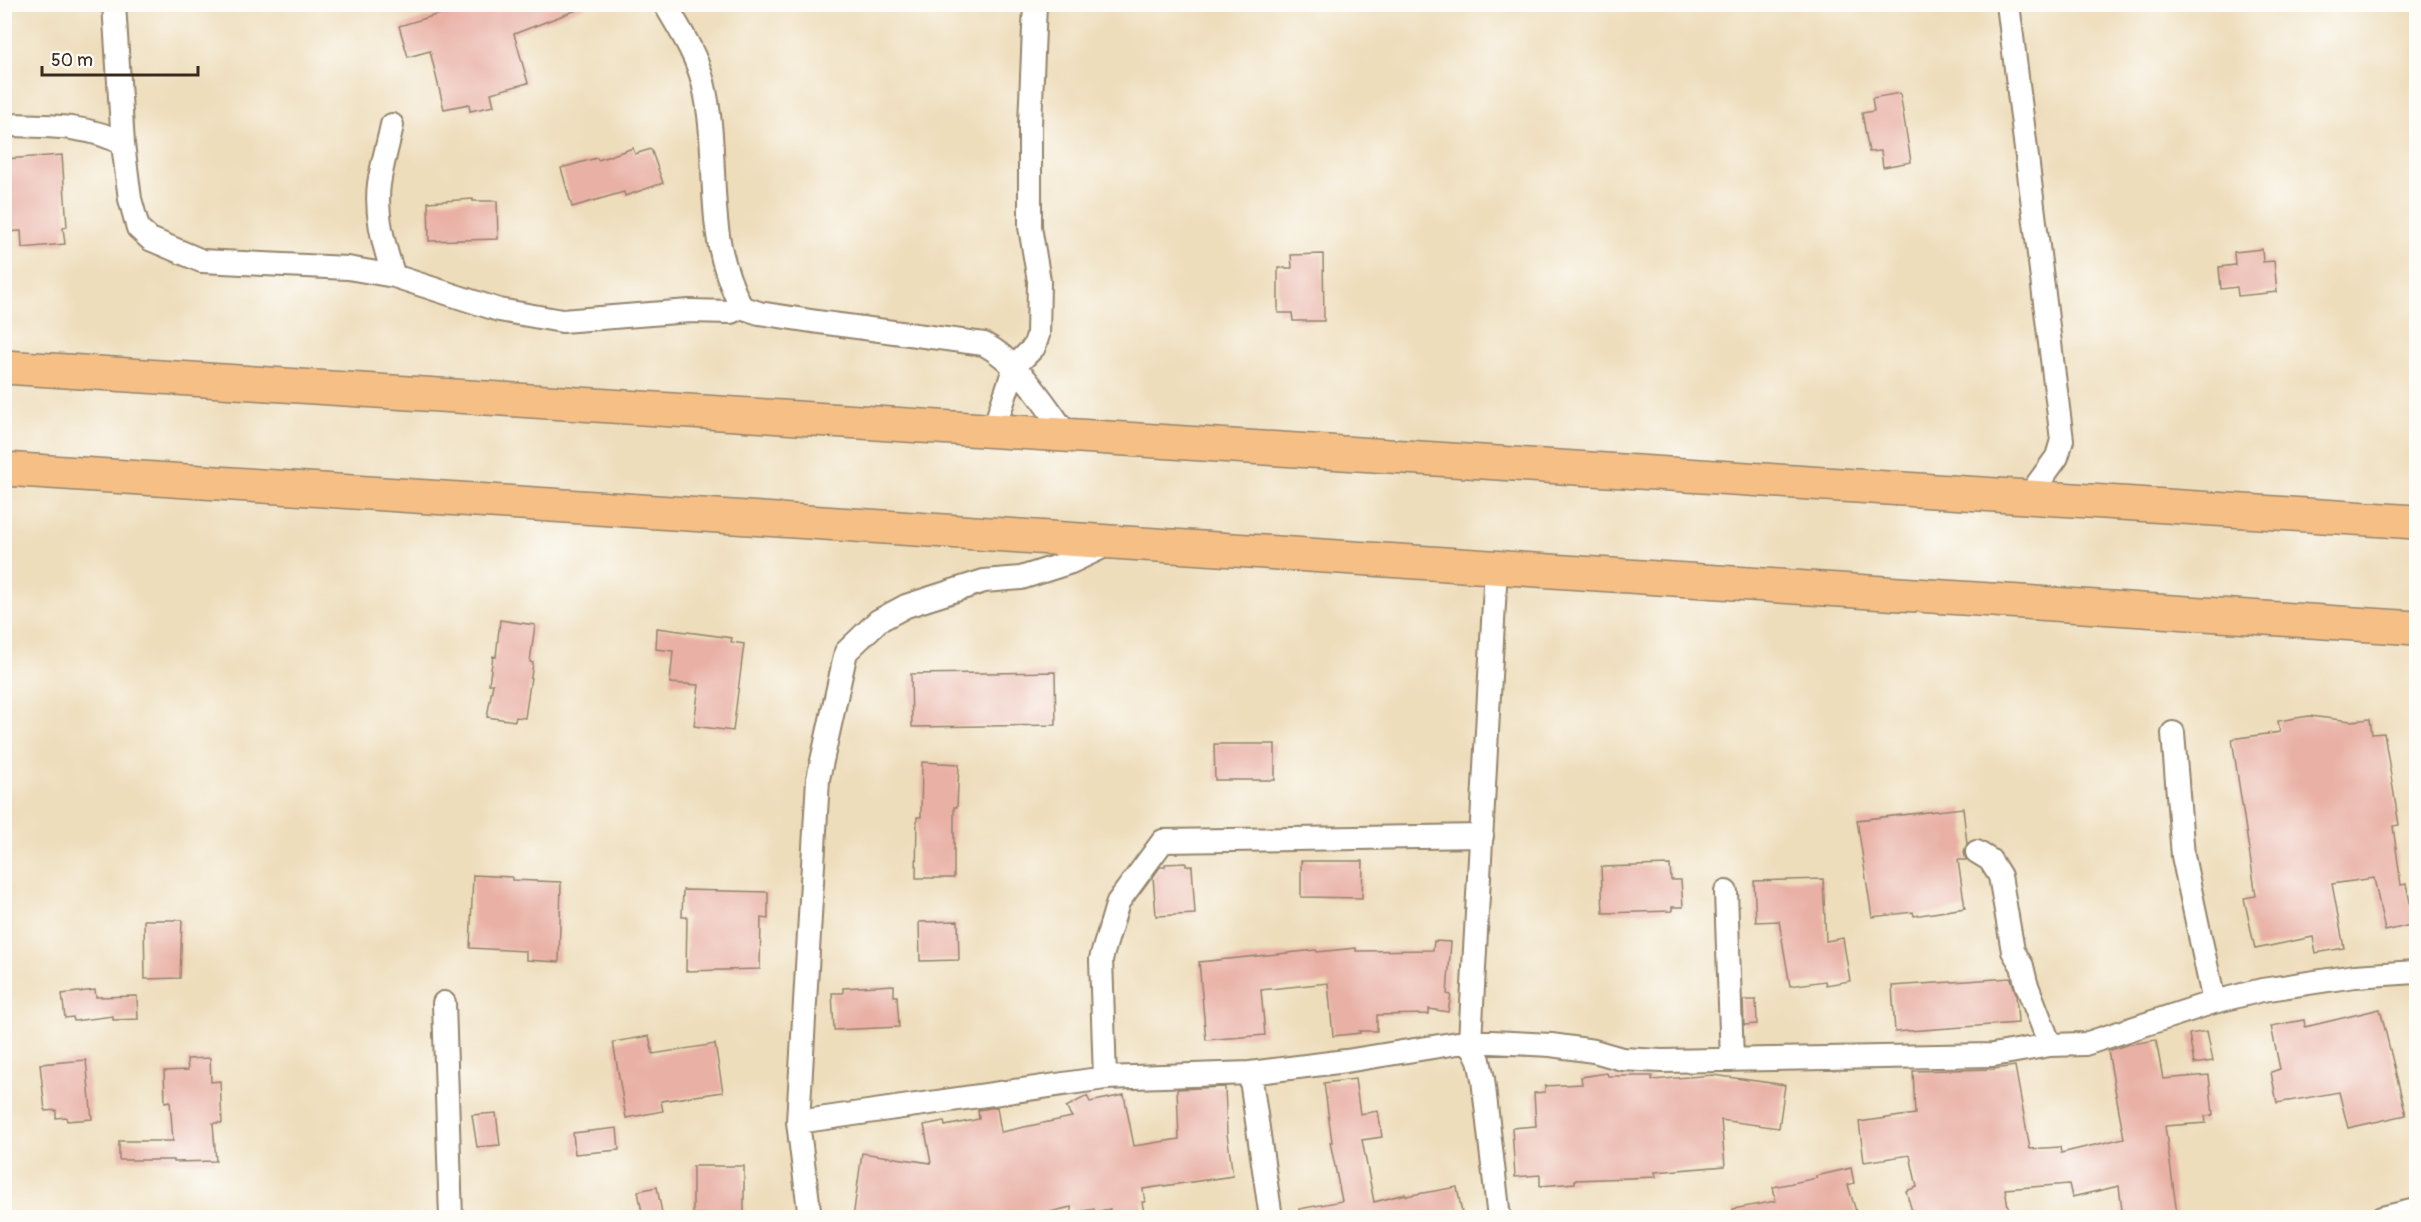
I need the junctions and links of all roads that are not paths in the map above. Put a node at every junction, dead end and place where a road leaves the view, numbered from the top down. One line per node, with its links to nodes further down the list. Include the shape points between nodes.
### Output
1 (114, 4): 7 (street)
2 (665, 4): 9 (street, via 693,52 703,82 717,230 730,283)
3 (1035, 4): 10 (street, via 1030,227 1040,306 1034,347)
4 (2008, 4): 15 (street, via 2062,440 2057,457)
5 (4, 125): 7 (street, via 92,132)
6 (392, 125): 8 (street, via 379,187 385,252)
7 (123, 144): 8 (street, via 138,228 157,243 202,261 348,268)
8 (394, 276): 9 (street, via 499,310 562,321 689,311 723,313)
9 (741, 306): 10 (street, via 797,319 984,344)
10 (1015, 366): 12 (street); 13 (street)
11 (4, 367): 12 (highway)
12 (993, 431): 13 (highway)
13 (1068, 436): 15 (highway)
14 (4, 469): 17 (highway)
15 (2028, 497): 16 (highway)
16 (2416, 522)
17 (1115, 541): 18 (highway); 32 (street, via 1071,562 1021,578 984,581 906,606 878,621 846,652 818,779)
18 (1496, 567): 19 (highway); 21 (street)
19 (2416, 628)
20 (2173, 733): 25 (street, via 2183,856)
21 (1482, 836): 27 (street); 31 (street, via 1163,841 1118,902 1101,959)
22 (1977, 852): 28 (street, via 1990,860 2000,876 2013,951)
23 (1726, 892): 29 (street)
24 (2416, 972): 25 (street, via 2355,976 2262,990)
25 (2214, 1002): 28 (street, via 2085,1044)
26 (444, 1003): 34 (street)
27 (1470, 1041): 29 (street, via 1551,1045 1622,1059); 30 (street); 37 (street, via 1483,1079)
28 (2050, 1046): 29 (street, via 1993,1054)
29 (1732, 1060)
30 (1250, 1072): 31 (street); 36 (street)
31 (1105, 1078): 32 (street)
32 (798, 1122): 35 (street)
33 (2416, 1210): 38 (street)
34 (451, 1218)
35 (810, 1218)
36 (1271, 1218)
37 (1499, 1218)
38 (2382, 1218)

